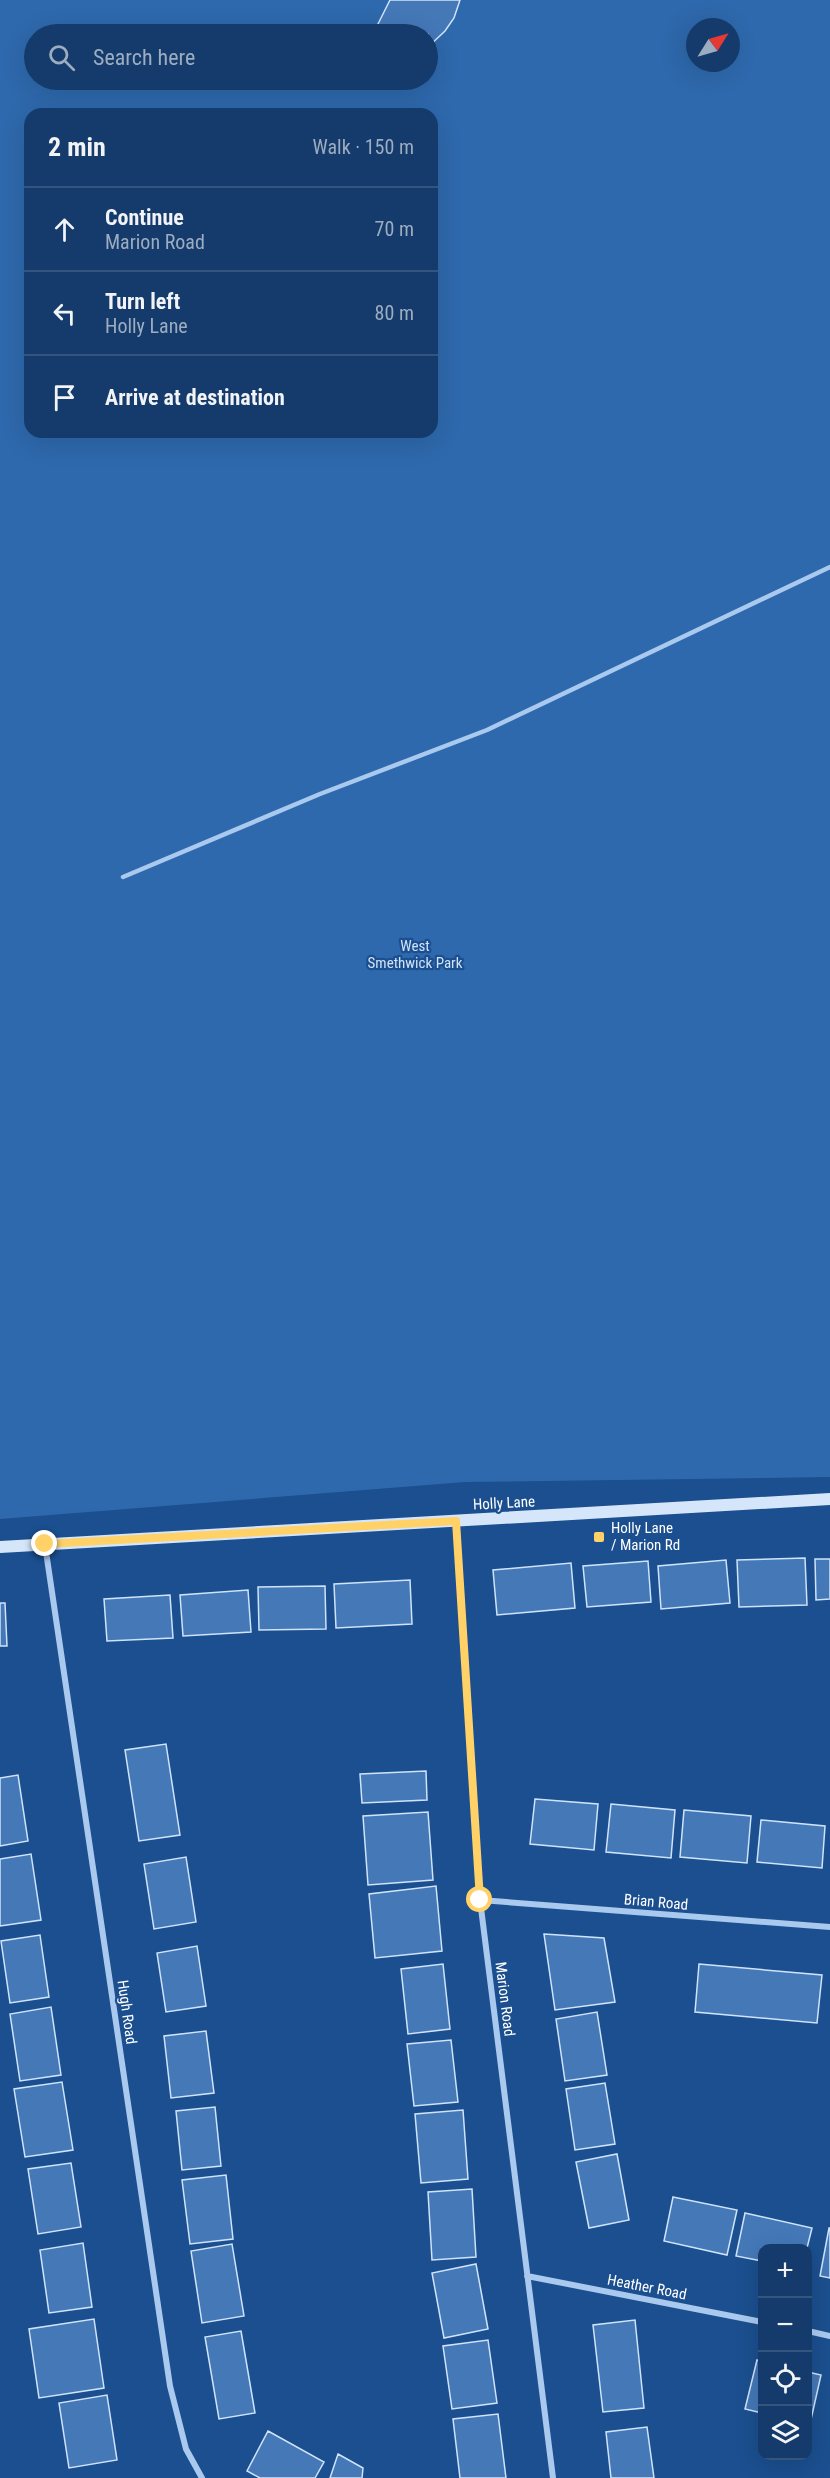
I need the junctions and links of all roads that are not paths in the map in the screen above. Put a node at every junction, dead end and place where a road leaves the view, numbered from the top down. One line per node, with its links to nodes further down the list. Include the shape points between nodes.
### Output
1 (830, 567): 2 (lane, via 487,730 320,794)
2 (123, 877)
3 (830, 1500): 4 (street, Holly Lane)
4 (456, 1521): 5 (street, Holly Lane); 7 (street, Marion Road)
5 (45, 1544): 6 (street, Holly Lane); 13 (street, Hugh Road, via 170,2386 186,2449)
6 (0, 1548)
7 (480, 1900): 8 (street, Brian Road); 9 (street, Marion Road)
8 (830, 1927)
9 (527, 2276): 10 (street, Heather Road); 14 (street, Marion Road)
10 (758, 2321)
11 (812, 2332): 12 (street)
12 (830, 2336)
13 (202, 2478)
14 (553, 2478)

